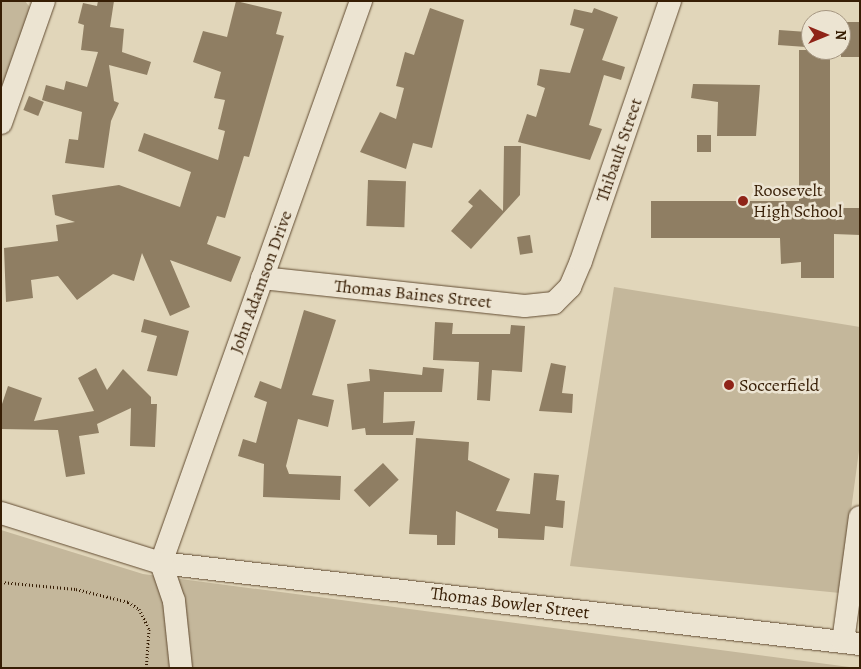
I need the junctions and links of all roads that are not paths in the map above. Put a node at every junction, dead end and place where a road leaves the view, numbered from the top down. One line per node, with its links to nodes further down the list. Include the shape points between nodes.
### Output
1 (361, 1): 5 (street, John Adamson Drive)
2 (670, 1): 6 (street, Thibault Street, via 581,261)
3 (43, 2): 4 (street)
4 (1, 123)
5 (262, 278): 6 (street, Thomas Baines Street, via 525,306 543,306); 9 (street, John Adamson Drive)
6 (562, 297)
7 (1, 513): 9 (street, Thomas Bowler Street)
8 (860, 517): 10 (street)
9 (163, 570): 10 (street, Thomas Bowler Street); 11 (street, via 174,601)
10 (851, 643)
11 (180, 668)

